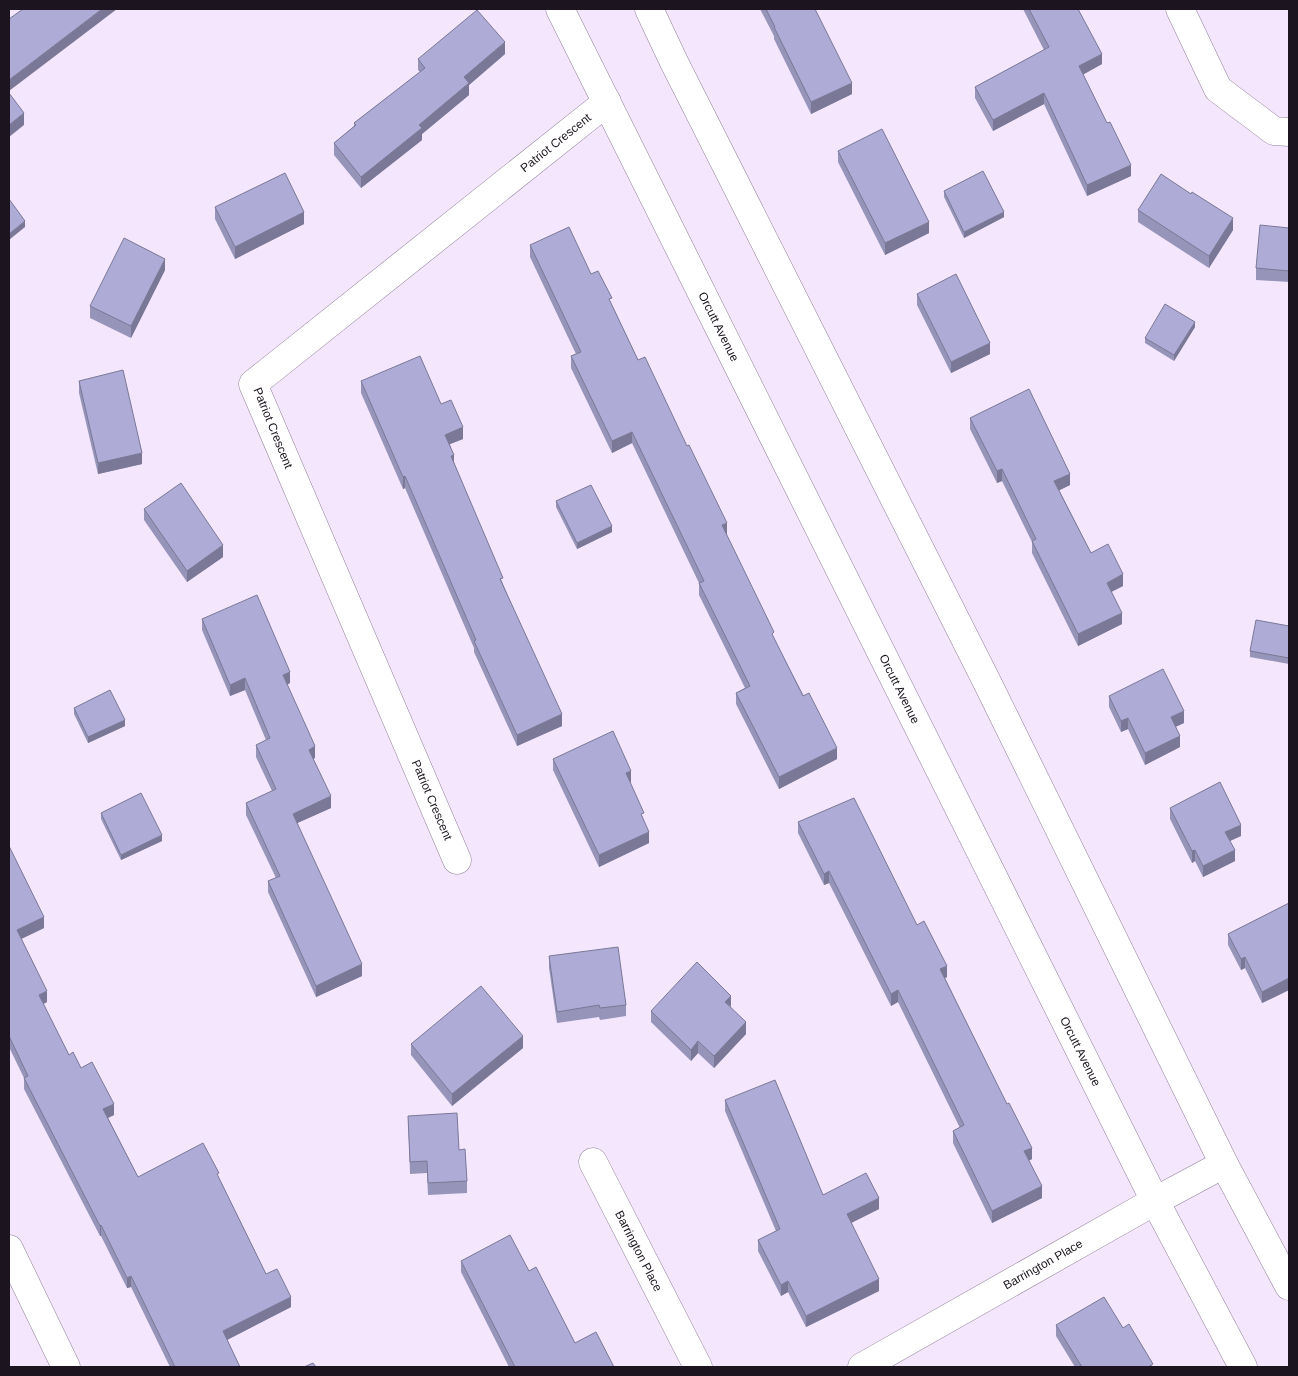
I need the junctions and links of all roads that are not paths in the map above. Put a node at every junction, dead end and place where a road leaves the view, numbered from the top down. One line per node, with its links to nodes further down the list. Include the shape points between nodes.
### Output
1 (560, 9): 4 (main road, Orcutt Avenue)
2 (649, 9): 8 (main road, via 992,691)
3 (1180, 9): 5 (main road, via 1218,89 1274,131)
4 (607, 102): 6 (main road, Patriot Crescent, via 253,384); 9 (main road, Orcutt Avenue)
5 (1289, 132)
6 (457, 860)
7 (593, 1162): 13 (main road, Barrington Place)
8 (1224, 1164): 9 (main road, Barrington Place); 11 (main road)
9 (1154, 1201): 14 (main road, Barrington Place); 15 (main road, Orcutt Avenue)
10 (9, 1249): 12 (main road)
11 (1289, 1286)
12 (66, 1367)
13 (698, 1367)
14 (862, 1367)
15 (1243, 1367)

